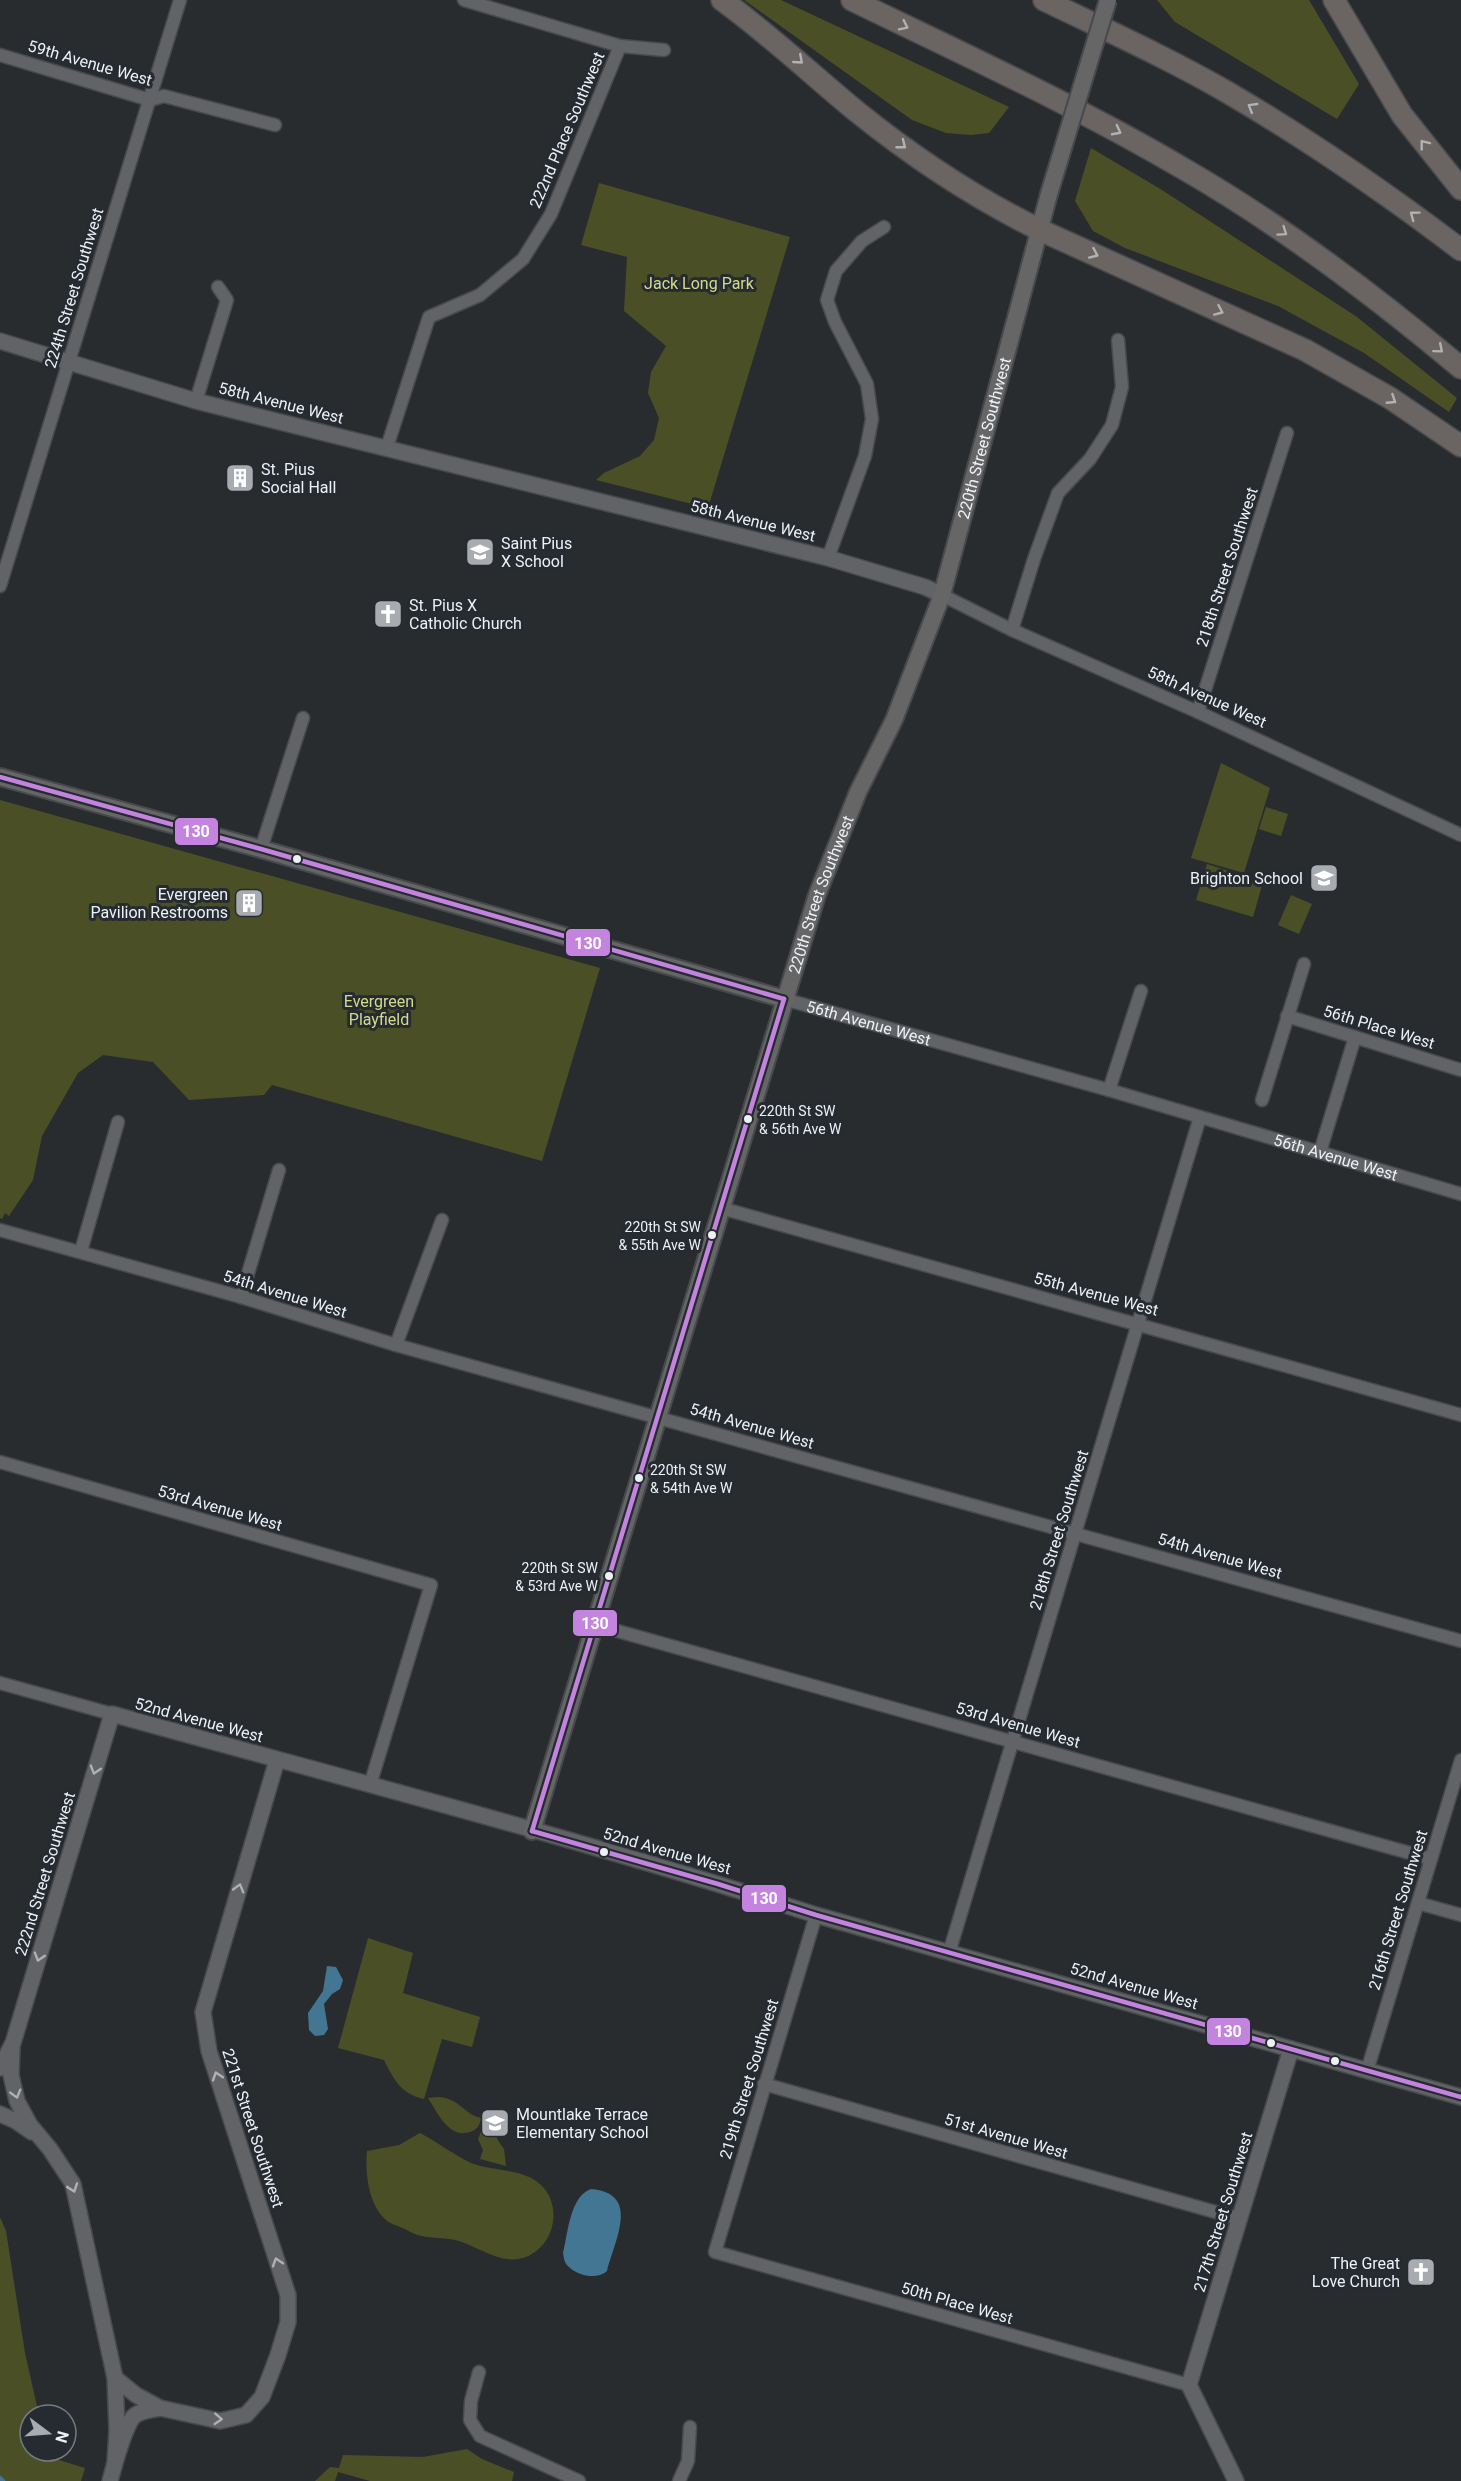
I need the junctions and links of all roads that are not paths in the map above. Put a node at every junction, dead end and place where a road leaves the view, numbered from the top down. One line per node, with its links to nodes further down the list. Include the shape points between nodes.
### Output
1 (180, 0): 11 (street, 224th Street Southwest)
2 (464, 0): 8 (street)
3 (722, 0): 15 (highway, one-way to 15, via 915,156)
4 (852, 0): 21 (highway, one-way to 21, via 1071,108 1186,170 1276,226 1365,290)
5 (1044, 0): 16 (highway, one-way to 5, via 1323,150 1153,52)
6 (1108, 0): 15 (main road, 220th Street Southwest, bridge)
7 (1334, 0): 13 (highway, one-way to 7, via 1402,115)
8 (620, 46): 9 (street); 25 (street, 222nd Place Southwest, via 551,214 523,259 480,295 429,317)
9 (664, 50)
10 (0, 55): 11 (street, 59th Avenue West)
11 (150, 100): 12 (street, 59th Avenue West, via 164,96); 20 (street, 224th Street Southwest)
12 (275, 125)
13 (1461, 189)
14 (884, 227): 26 (street, via 862,241 836,271 827,300 867,384 872,420 865,456)
15 (1040, 230): 24 (highway, one-way to 24, via 1305,350 1390,398); 28 (main road, 220th Street Southwest)
16 (1461, 250)
17 (219, 287): 22 (street, via 227,300)
18 (1119, 340): 29 (street, via 1122,387 1112,425 1090,459 1058,494)
19 (0, 341): 20 (street, 58th Avenue West)
20 (69, 363): 22 (street, 58th Avenue West); 27 (street, 224th Street Southwest)
21 (1461, 368)
22 (196, 401): 25 (street, 58th Avenue West)
23 (1287, 433): 30 (street, 218th Street Southwest)
24 (1461, 446)
25 (387, 447): 26 (street, 58th Avenue West)
26 (828, 558): 28 (street, 58th Avenue West, via 925,587)
27 (0, 586)
28 (942, 596): 29 (street, 58th Avenue West); 37 (main road, 220th Street Southwest, via 894,720 839,837)
29 (1012, 630): 30 (street, 58th Avenue West)
30 (1198, 712): 33 (street, 58th Avenue West)
31 (303, 718): 34 (street)
32 (0, 777): 34 (main road, 56th Avenue West)
33 (1461, 835)
34 (261, 849): 37 (main road, 56th Avenue West)
35 (1304, 963): 38 (street)
36 (1141, 991): 41 (street)
37 (784, 999): 41 (street, 56th Avenue West); 48 (main road, 220th Street Southwest)
38 (1287, 1016): 39 (street, 56th Place West); 42 (street)
39 (1355, 1037): 40 (street, 56th Place West); 45 (street)
40 (1461, 1070)
41 (1109, 1089): 43 (street, 56th Avenue West)
42 (1262, 1100)
43 (1200, 1117): 45 (street, 56th Avenue West); 53 (street, 218th Street Southwest)
44 (118, 1122): 51 (street)
45 (1320, 1152): 47 (street, 56th Avenue West)
46 (279, 1170): 52 (street)
47 (1461, 1194)
48 (721, 1208): 53 (street, 55th Avenue West); 56 (main road, 220th Street Southwest)
49 (442, 1220): 54 (street)
50 (0, 1230): 51 (street, 54th Avenue West)
51 (81, 1251): 52 (street, 54th Avenue West)
52 (241, 1297): 54 (street, 54th Avenue West)
53 (1139, 1323): 55 (street, 55th Avenue West); 58 (street, 218th Street Southwest)
54 (396, 1345): 56 (street, 54th Avenue West)
55 (1461, 1415)
56 (657, 1416): 58 (street, 54th Avenue West); 59 (main road, 220th Street Southwest)
57 (0, 1462): 66 (street, 53rd Avenue West, via 431,1585)
58 (1076, 1532): 60 (street, 54th Avenue West); 63 (street, 218th Street Southwest)
59 (596, 1625): 63 (street, 53rd Avenue West); 67 (main road, 220th Street Southwest)
60 (1461, 1641)
61 (0, 1683): 62 (street, 52nd Avenue West)
62 (112, 1714): 64 (street, 52nd Avenue West); 73 (street, 222nd Street Southwest, one-way to 73)
63 (1013, 1741): 68 (street, 53rd Avenue West); 72 (street, 218th Street Southwest)
64 (277, 1760): 66 (street, 52nd Avenue West); 86 (street, 221st Street Southwest, one-way to 64, via 220,2421 246,2415 262,2397 288,2322 288,2295 209,2051 203,2012)
65 (1461, 1760): 68 (street, 216th Street Southwest)
66 (370, 1785): 67 (street, 52nd Avenue West)
67 (532, 1831): 70 (street, 52nd Avenue West)
68 (1431, 1859): 69 (street, 216th Street Southwest)
69 (1418, 1903): 71 (street); 76 (street, 216th Street Southwest)
70 (816, 1915): 72 (street, 52nd Avenue West); 77 (street, 219th Street Southwest)
71 (1461, 1915)
72 (949, 1953): 74 (street, 52nd Avenue West)
73 (13, 2043): 75 (street, 222nd Street Southwest); 80 (street, 222nd Street Southwest, one-way to 80, via 11,2075 17,2101)
74 (1291, 2049): 76 (street, 52nd Avenue West); 81 (street, 217th Street Southwest)
75 (0, 2068)
76 (1367, 2071): 78 (street, 52nd Avenue West)
77 (764, 2084): 81 (street, 51st Avenue West); 82 (street, 219th Street Southwest)
78 (1461, 2097)
79 (0, 2114): 80 (street, 222nd Street Southwest)
80 (42, 2139): 84 (street, 222nd Street Southwest, one-way to 84, via 73,2184)
81 (1240, 2219): 85 (street, 217th Street Southwest)
82 (715, 2252): 85 (street, 50th Place West)
83 (478, 2372): 90 (street, via 470,2420 480,2436)
84 (115, 2378): 86 (street, 221st Street Southwest); 88 (street, 222nd Street Southwest)
85 (1189, 2385): 92 (street)
86 (160, 2408): 88 (street, via 134,2417)
87 (690, 2427): 91 (street, via 688,2461)
88 (115, 2461): 89 (street)
89 (110, 2481)
90 (579, 2481)
91 (679, 2481)
92 (1236, 2481)

